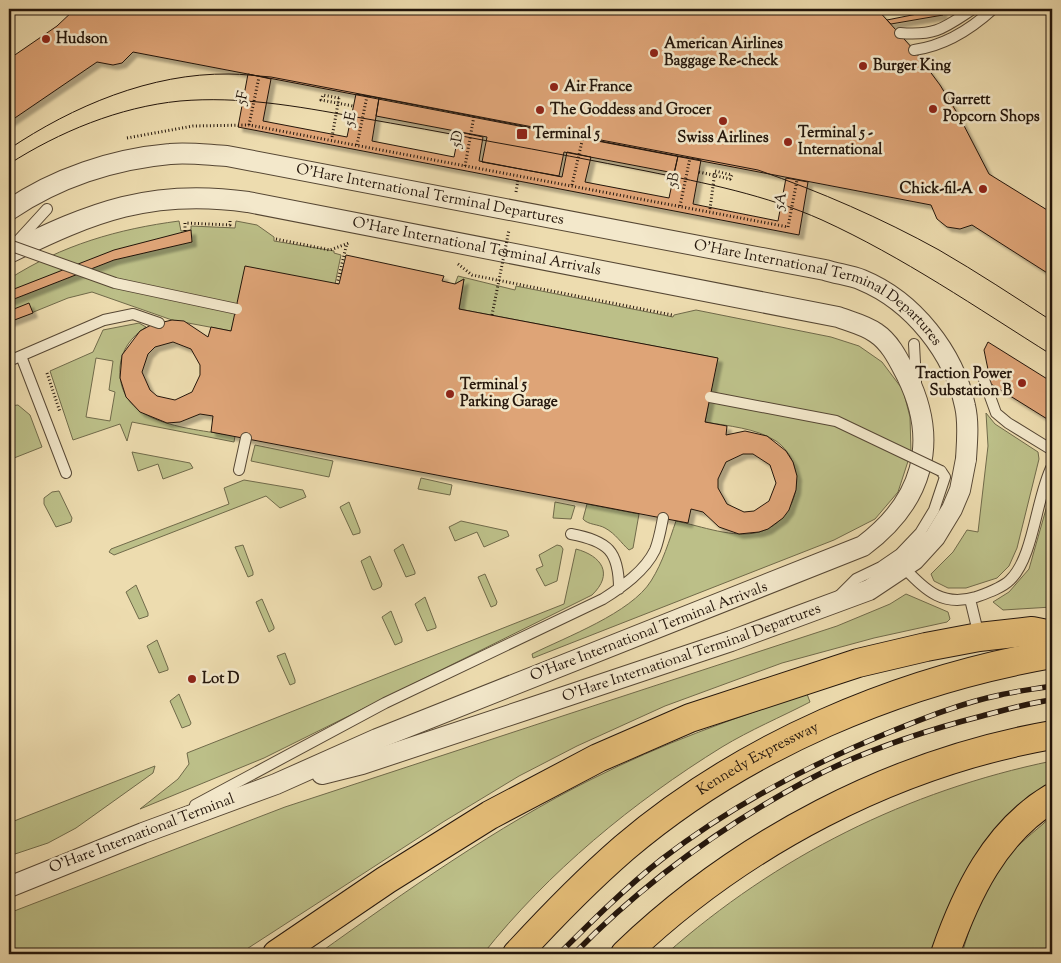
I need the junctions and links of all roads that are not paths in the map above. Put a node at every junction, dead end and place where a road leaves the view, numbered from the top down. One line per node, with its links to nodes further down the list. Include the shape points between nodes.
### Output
1 (973, 9): 3 (lane, via 936,32)
2 (993, 9): 4 (lane, via 952,39)
3 (900, 34)
4 (914, 50)
5 (47, 208): 8 (lane, O'Hare International Terminal Arrivals)
6 (9, 210): 24 (street, O'Hare International Terminal Departures, bridge, via 69,178 130,160 171,154 227,156 862,280 912,314 930,332 946,355 966,407 966,459 960,490 935,537)
7 (9, 245): 9 (lane, bridge, via 116,283)
8 (9, 252): 15 (street, O'Hare International Terminal Arrivals, via 84,217 127,205 168,198 248,202 838,317 878,334 897,355)
9 (237, 309)
10 (159, 323): 12 (lane, via 132,314 104,320)
11 (914, 344): 15 (lane, O'Hare International Terminal Arrivals)
12 (21, 356): 13 (lane); 21 (lane)
13 (9, 361)
14 (982, 377): 18 (lane, via 996,413)
15 (916, 395): 32 (street, O'Hare International Terminal Arrivals, via 923,430 919,471 897,516 863,546 377,739)
16 (710, 397): 27 (lane, bridge, via 836,421 941,471 945,477 934,510 920,533 900,554 856,579)
17 (246, 438): 20 (lane)
18 (1052, 450)
19 (1052, 466): 26 (lane, via 1045,480 1025,556 1018,569 1010,580)
20 (238, 470)
21 (66, 473)
22 (663, 518): 25 (lane, via 656,548 647,562)
23 (571, 534): 25 (lane, via 592,538 608,547 619,568)
24 (904, 568): 26 (lane, via 926,590 946,601); 27 (street, O'Hare International Terminal Departures, via 869,590)
25 (619, 589): 34 (lane, via 385,703)
26 (970, 599): 29 (lane)
27 (829, 606): 32 (street, O'Hare International Terminal Departures, via 362,764)
28 (1052, 635): 29 (highway, via 1032,631)
29 (979, 637): 38 (highway, via 858,663 690,718 598,758 490,815)
30 (1052, 654): 39 (highway, Kennedy Expressway, via 965,673 894,695 857,709 766,753 691,798 625,848 568,900)
31 (1052, 735): 40 (highway, via 1002,746 920,771 806,822 717,878)
32 (276, 784): 34 (street, O'Hare International Terminal)
33 (1052, 798): 41 (highway, via 1025,818 987,863 969,894)
34 (144, 833): 35 (street, O'Hare International Terminal)
35 (45, 871): 36 (street); 37 (street, O'Hare International Terminal)
36 (9, 876)
37 (9, 887)
38 (277, 954)
39 (517, 954)
40 (625, 954)
41 (945, 954)

